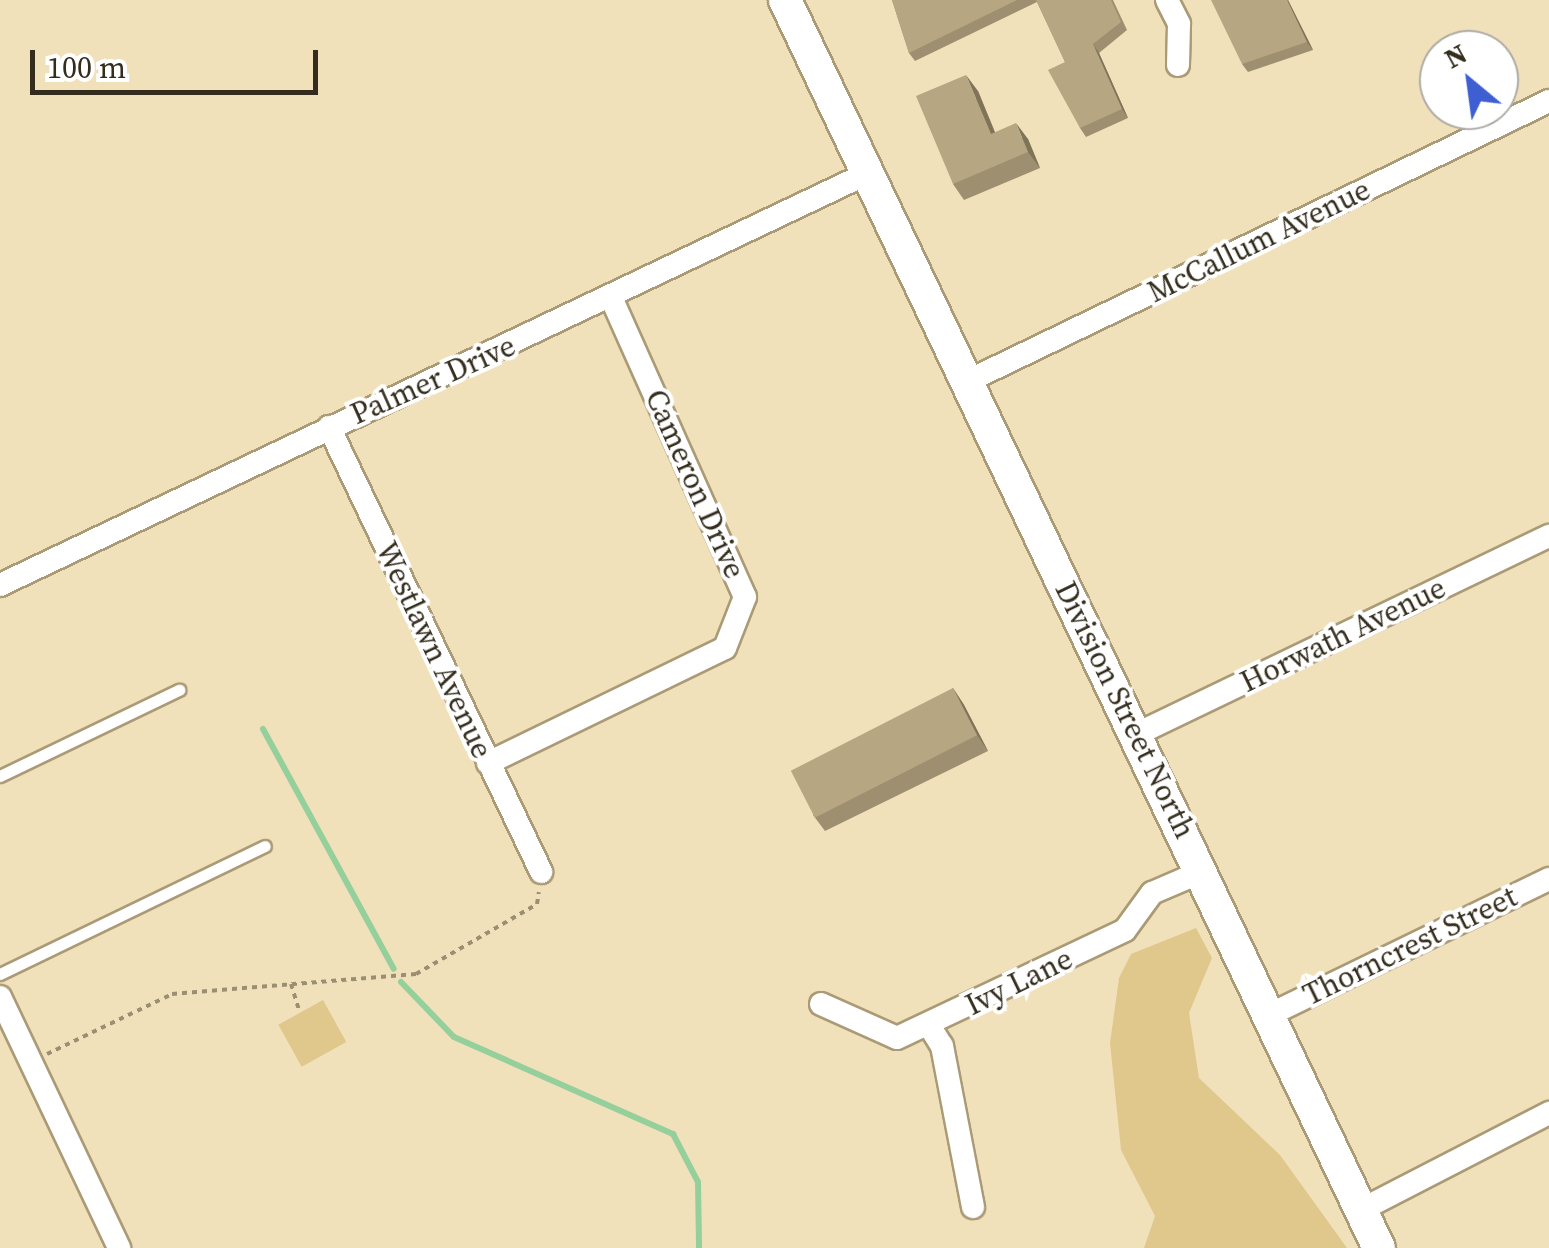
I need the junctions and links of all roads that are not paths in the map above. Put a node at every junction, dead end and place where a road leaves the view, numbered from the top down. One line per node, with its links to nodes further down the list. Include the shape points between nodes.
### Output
1 (786, 0): 5 (main road, Division Street North)
2 (1167, 0): 3 (street, via 1179,24)
3 (1178, 65)
4 (1549, 101): 7 (street, McCallum Avenue)
5 (866, 174): 6 (street, Palmer Drive); 7 (main road, Division Street North)
6 (612, 300): 8 (street, Palmer Drive); 13 (street, Cameron Drive, via 745,597 725,648)
7 (968, 381): 12 (main road, Division Street North)
8 (329, 428): 10 (street, Palmer Drive); 13 (street, Westlawn Avenue)
9 (1549, 536): 12 (street, Horwath Avenue)
10 (0, 585)
11 (180, 690): 14 (lane)
12 (1137, 734): 16 (main road, Division Street North)
13 (488, 763): 17 (street, Westlawn Avenue)
14 (0, 776)
15 (266, 846): 19 (lane)
16 (1202, 870): 22 (main road, Division Street North); 23 (street, Ivy Lane, via 1152,893 1125,930)
17 (541, 872)
18 (1549, 879): 22 (street, Thorncrest Street)
19 (0, 974)
20 (0, 997): 27 (street)
21 (821, 1004): 23 (street, Ivy Lane, via 897,1038)
22 (1271, 1014): 26 (main road, Division Street North)
23 (930, 1027): 25 (street, via 942,1046)
24 (1549, 1113): 26 (street)
25 (972, 1207)
26 (1361, 1210): 28 (main road, Division Street North)
27 (120, 1248)
28 (1379, 1248)

